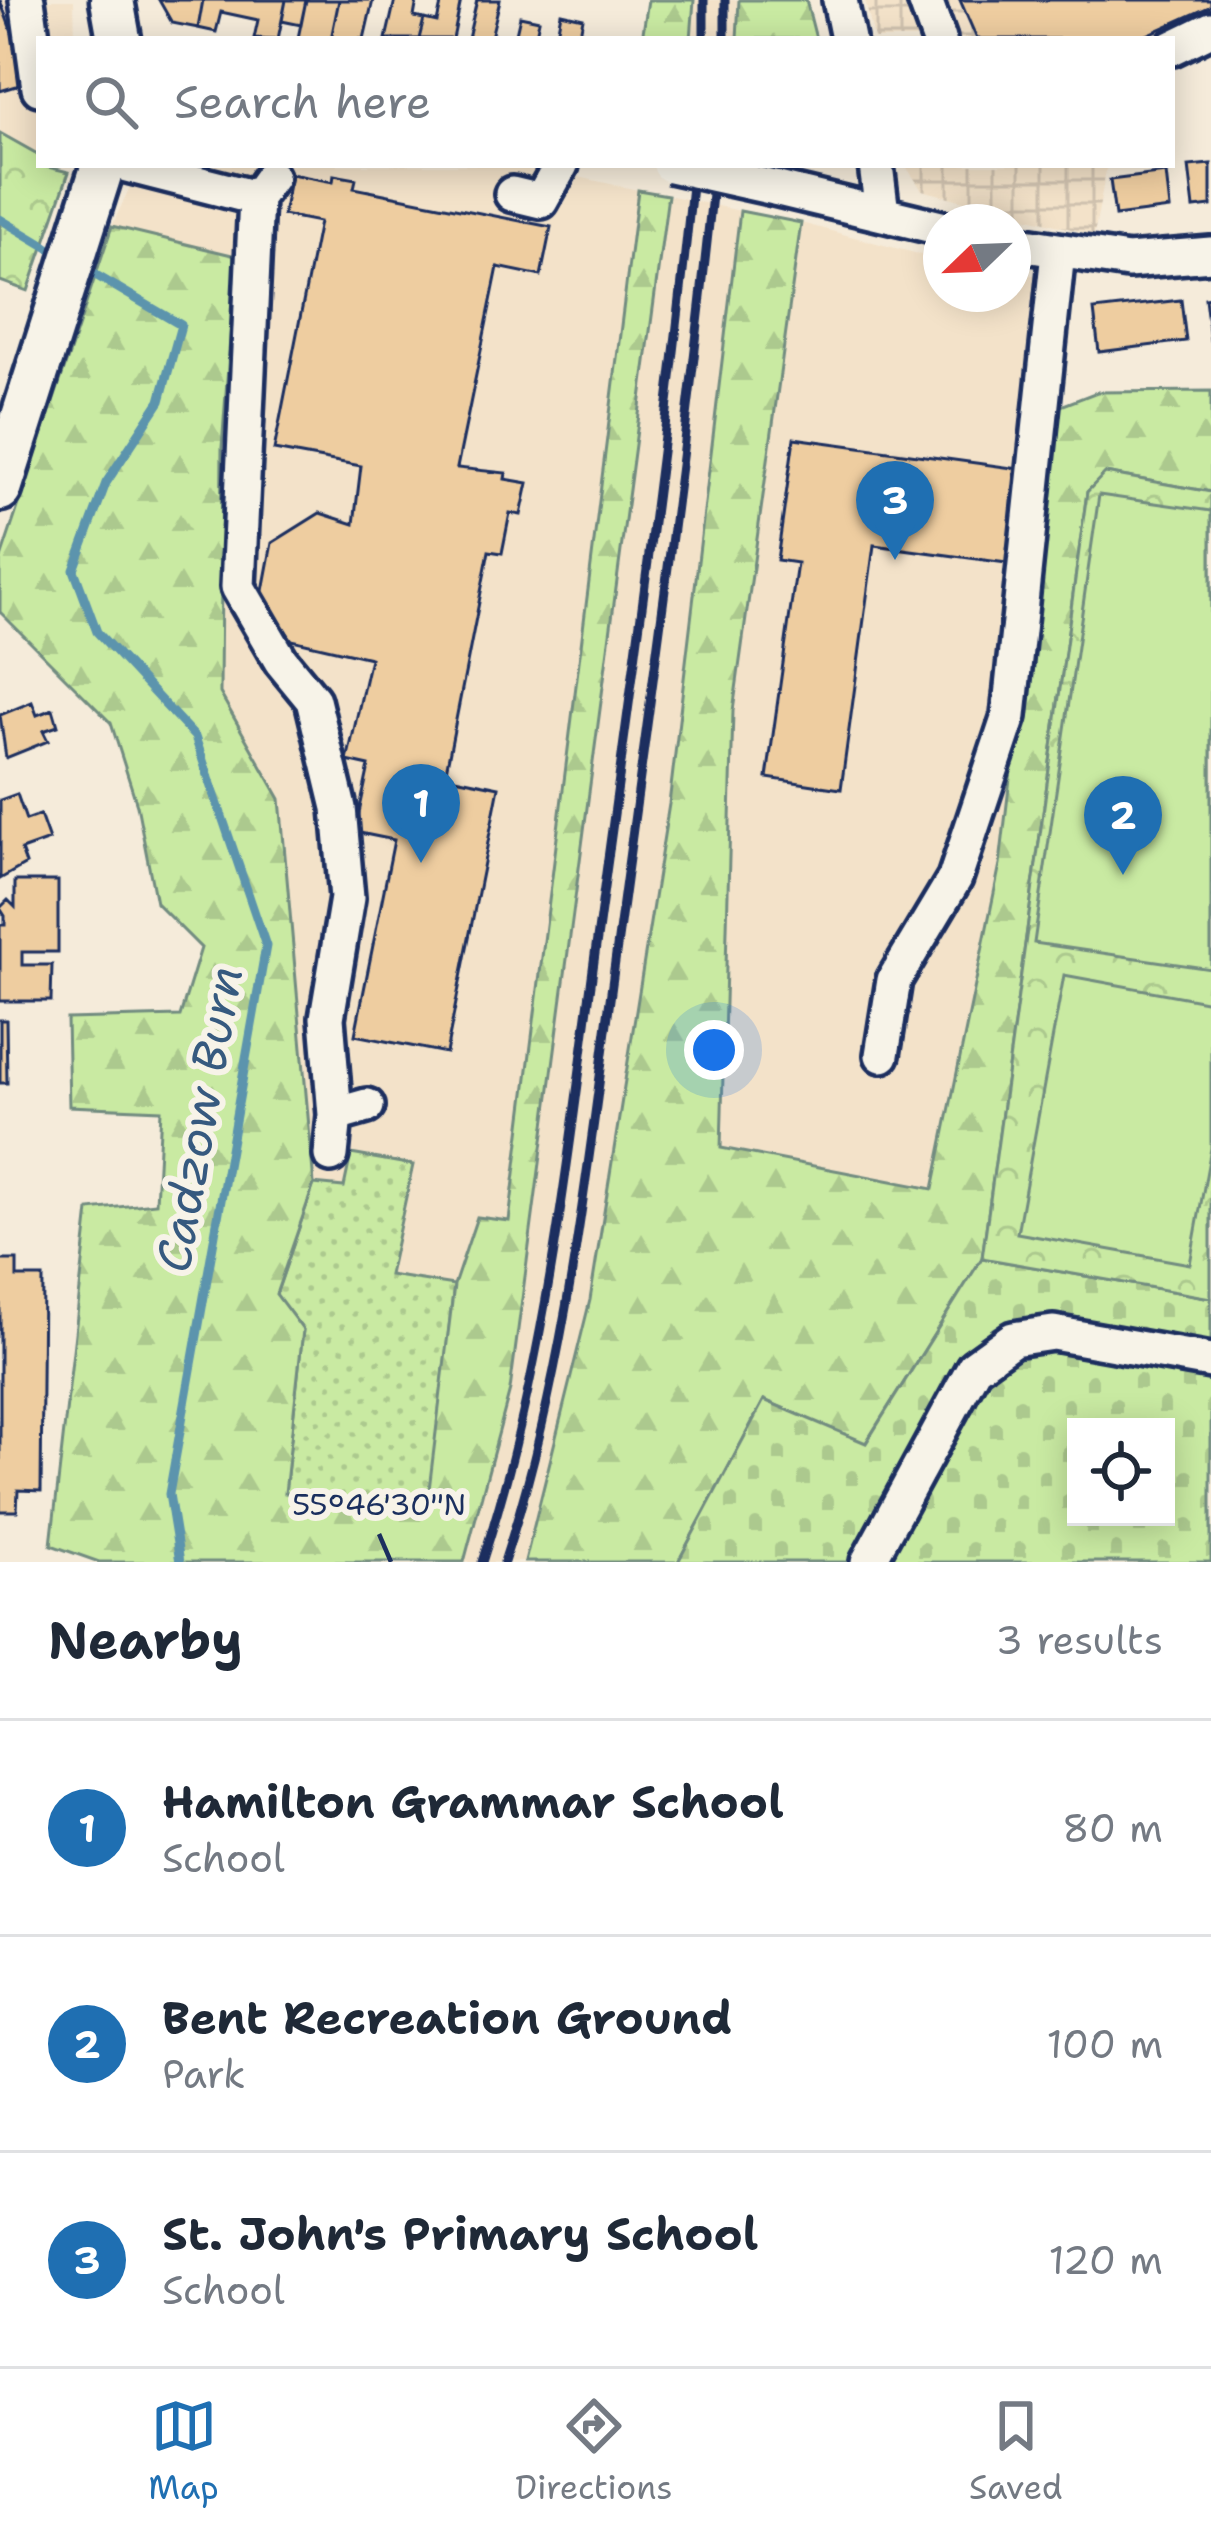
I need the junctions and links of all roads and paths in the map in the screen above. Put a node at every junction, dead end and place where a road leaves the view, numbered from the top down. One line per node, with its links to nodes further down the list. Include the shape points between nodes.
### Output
1 (27, 0): 10 (street)
2 (112, 0): 6 (main road)
3 (839, 0): 7 (street)
4 (925, 0): 8 (street)
5 (1211, 29): 9 (street)
6 (118, 36)
7 (847, 36)
8 (938, 36)
9 (1175, 47)
10 (36, 66)
11 (102, 168): 22 (main road)
12 (145, 168): 24 (street, via 264,188 238,587 313,700 339,808 346,898 327,1018 351,1111)
13 (559, 168): 16 (street, via 541,201)
14 (683, 168): 17 (street, bridge)
15 (876, 168): 17 (street)
16 (512, 194)
17 (882, 213): 18 (street)
18 (923, 224)
19 (1031, 247): 20 (street)
20 (1058, 252): 21 (street, via 1128,261); 23 (street, via 1009,716 955,878 894,980)
21 (1211, 254)
22 (2, 472)
23 (882, 1054)
24 (332, 1155)
25 (1211, 1361): 26 (street, via 1053,1333 1013,1339 974,1367)
26 (868, 1562)

